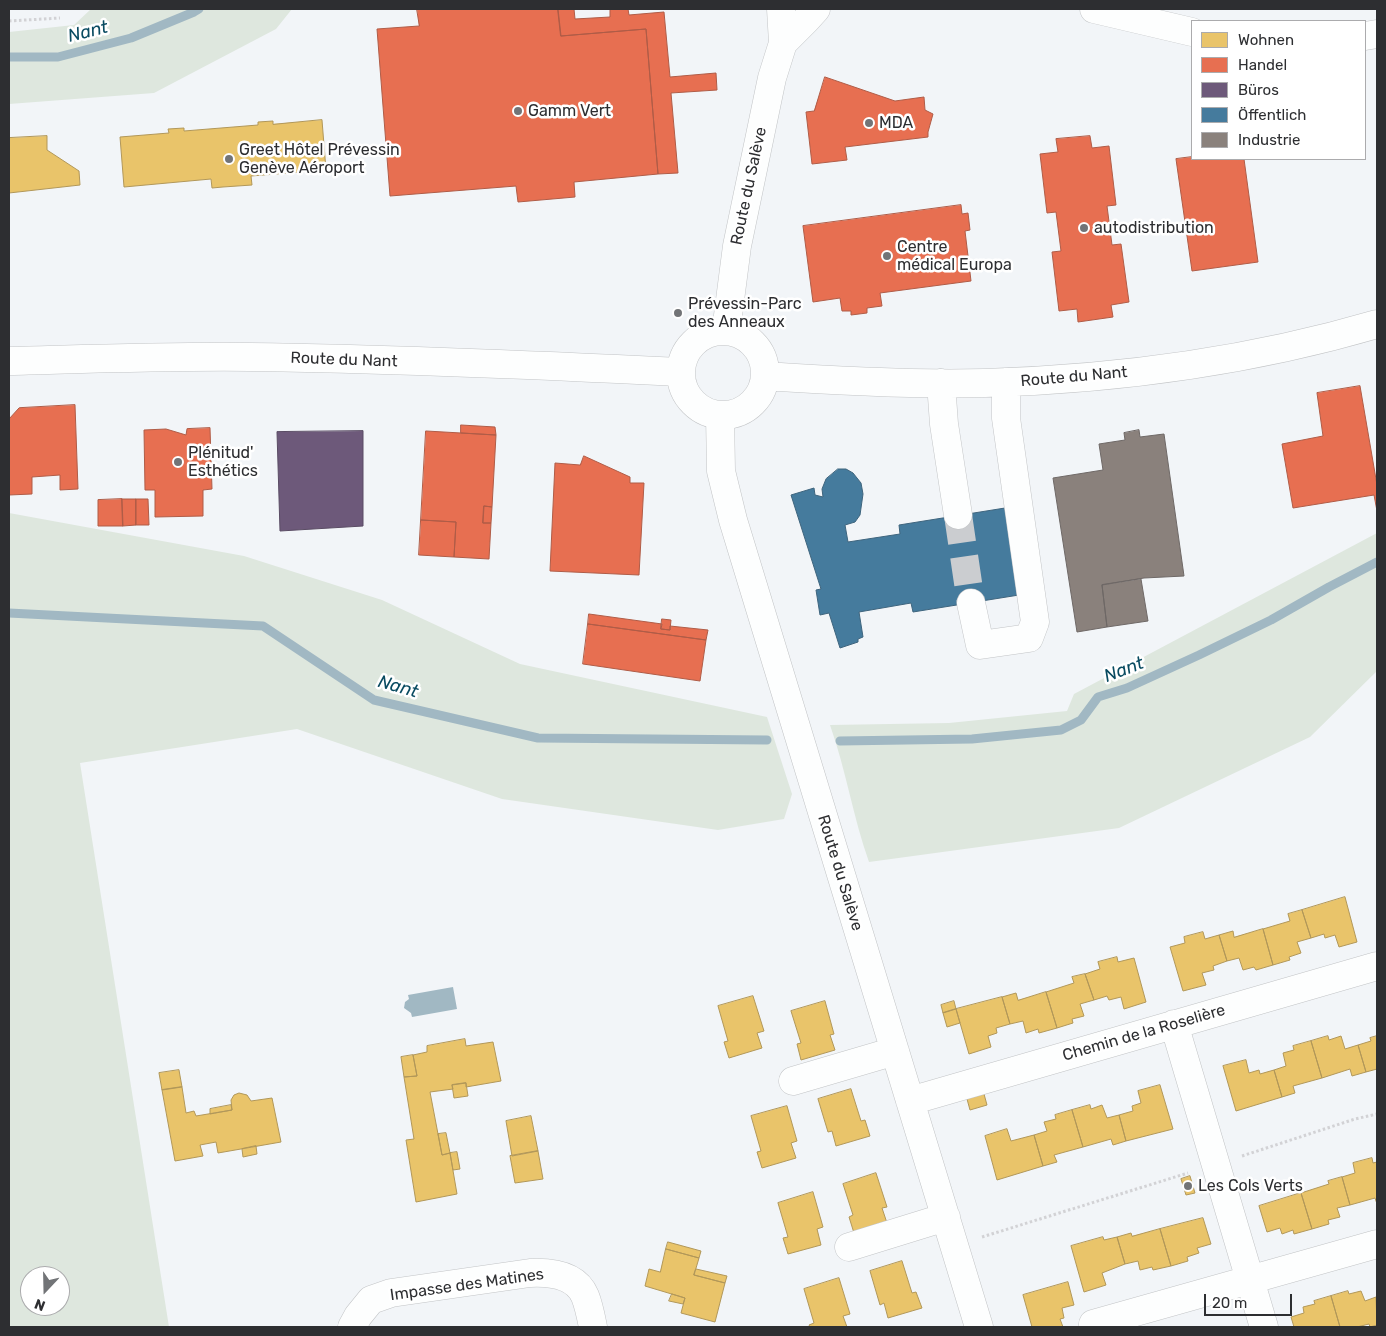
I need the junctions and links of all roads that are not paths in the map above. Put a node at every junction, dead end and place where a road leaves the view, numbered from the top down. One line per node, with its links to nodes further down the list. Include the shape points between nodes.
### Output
1 (781, 9): 5 (street, Route du Salève)
2 (816, 9): 5 (street, Route du Salève)
3 (1094, 9): 4 (street)
4 (1191, 32)
5 (783, 43): 7 (street, Route du Salève, via 772,78 736,246)
6 (1377, 324): 11 (street, Route du Nant, via 1296,346 1237,357 1128,372)
7 (726, 331): 9 (street, via 709,332 694,342 684,356); 10 (street, via 744,336 758,349)
8 (9, 361): 9 (street, Route du Nant, via 249,357)
9 (680, 372): 13 (street, via 684,390 694,405 710,414)
10 (765, 376): 12 (street, Route du Nant); 13 (street, via 754,402 738,412)
11 (1006, 382): 12 (street, Route du Nant); 15 (street, via 1006,418 1035,622 1029,638 980,646)
12 (942, 383): 14 (street, via 944,424)
13 (720, 415): 18 (street, Route du Salève, via 721,471 733,520)
14 (958, 515)
15 (971, 603)
16 (1377, 966): 17 (street, Chemin de la Roselière)
17 (1174, 1024): 20 (street, Chemin de la Roselière); 24 (street)
18 (895, 1051): 19 (street); 20 (street, Route du Salève)
19 (793, 1081)
20 (910, 1101): 21 (street, Route du Salève)
21 (946, 1217): 23 (street); 28 (street, Route du Salève)
22 (1377, 1244): 24 (street)
23 (849, 1247)
24 (1250, 1281): 25 (street); 29 (street)
25 (1093, 1324)
26 (352, 1327): 27 (street, Impasse des Matines, via 371,1300 391,1293 548,1272 579,1285 586,1297)
27 (594, 1327)
28 (979, 1327)
29 (1264, 1327)

